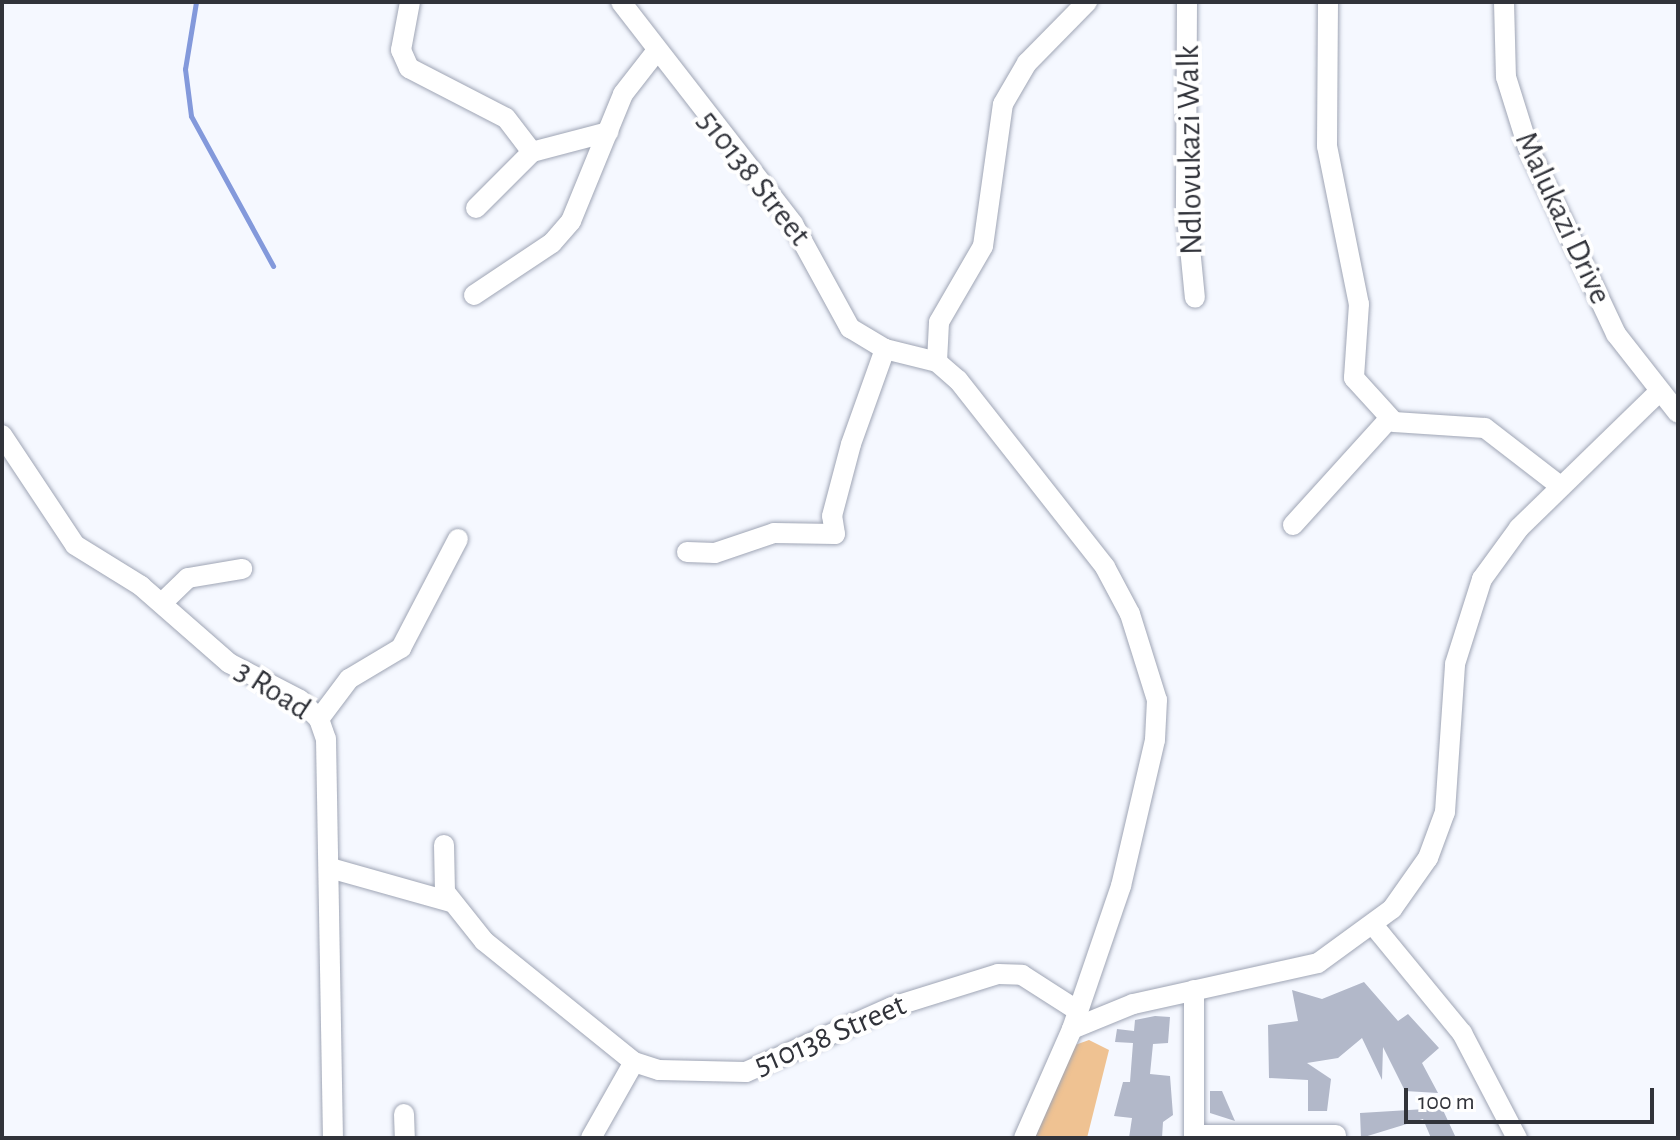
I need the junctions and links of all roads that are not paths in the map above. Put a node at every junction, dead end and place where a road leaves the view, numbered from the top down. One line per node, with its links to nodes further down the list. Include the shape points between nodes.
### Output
1 (410, 2): 9 (street, via 401,50 409,68 506,118)
2 (621, 2): 7 (street, 510138 Street)
3 (1087, 2): 14 (street, via 1027,63 1003,104 994,131 983,246 939,322)
4 (1187, 2): 12 (street, Ndlovukazi Walk, via 1186,207)
5 (1328, 2): 17 (street, via 1327,146 1360,323 1354,378)
6 (1498, 3): 15 (street, Malukazi Drive, via 1506,77 1528,147 1616,334)
7 (655, 53): 8 (street, via 623,94); 13 (street, 510138 Street, via 793,224 850,328)
8 (608, 132): 9 (street); 11 (street, via 582,205 561,234)
9 (532, 152): 10 (street)
10 (476, 208)
11 (474, 295)
12 (1195, 298)
13 (885, 349): 14 (street, 510138 Street); 22 (street, via 875,393 851,444 832,516 835,534 774,533 715,553)
14 (937, 362): 31 (street, 510138 Street, via 970,393 1105,567 1148,659 1157,700 1155,740 1106,928)
15 (1657, 394): 16 (street, Malukazi Drive); 19 (street)
16 (1678, 413)
17 (1390, 418): 19 (street, via 1485,428); 20 (street)
18 (2, 435): 24 (street, 3 Road, via 30,469 62,532)
19 (1560, 486): 29 (street, via 1500,551 1470,606 1451,692 1445,812 1428,858)
20 (1293, 525)
21 (458, 539): 25 (street, via 401,648 349,679)
22 (687, 552)
23 (242, 569): 24 (street, via 188,578)
24 (162, 603): 25 (street, 3 Road, via 229,663 300,700)
25 (319, 719): 27 (street, 3 Road)
26 (444, 845): 28 (street, 510138 Street, via 440,878)
27 (330, 868): 28 (street); 36 (street, 3 Road)
28 (451, 902): 32 (street, 510138 Street, via 507,962)
29 (1374, 926): 30 (street, via 1293,972); 40 (street, via 1462,1033)
30 (1194, 990): 31 (street); 35 (street)
31 (1075, 1020): 32 (street, 510138 Street, via 1022,975 998,974 892,1007 746,1072 690,1075); 39 (street, 510138 Street)
32 (634, 1062): 38 (street)
33 (404, 1114): 37 (street)
34 (1336, 1135): 35 (street)
35 (1194, 1136)
36 (333, 1138)
37 (405, 1138)
38 (591, 1138)
39 (1024, 1138)
40 (1517, 1138)

